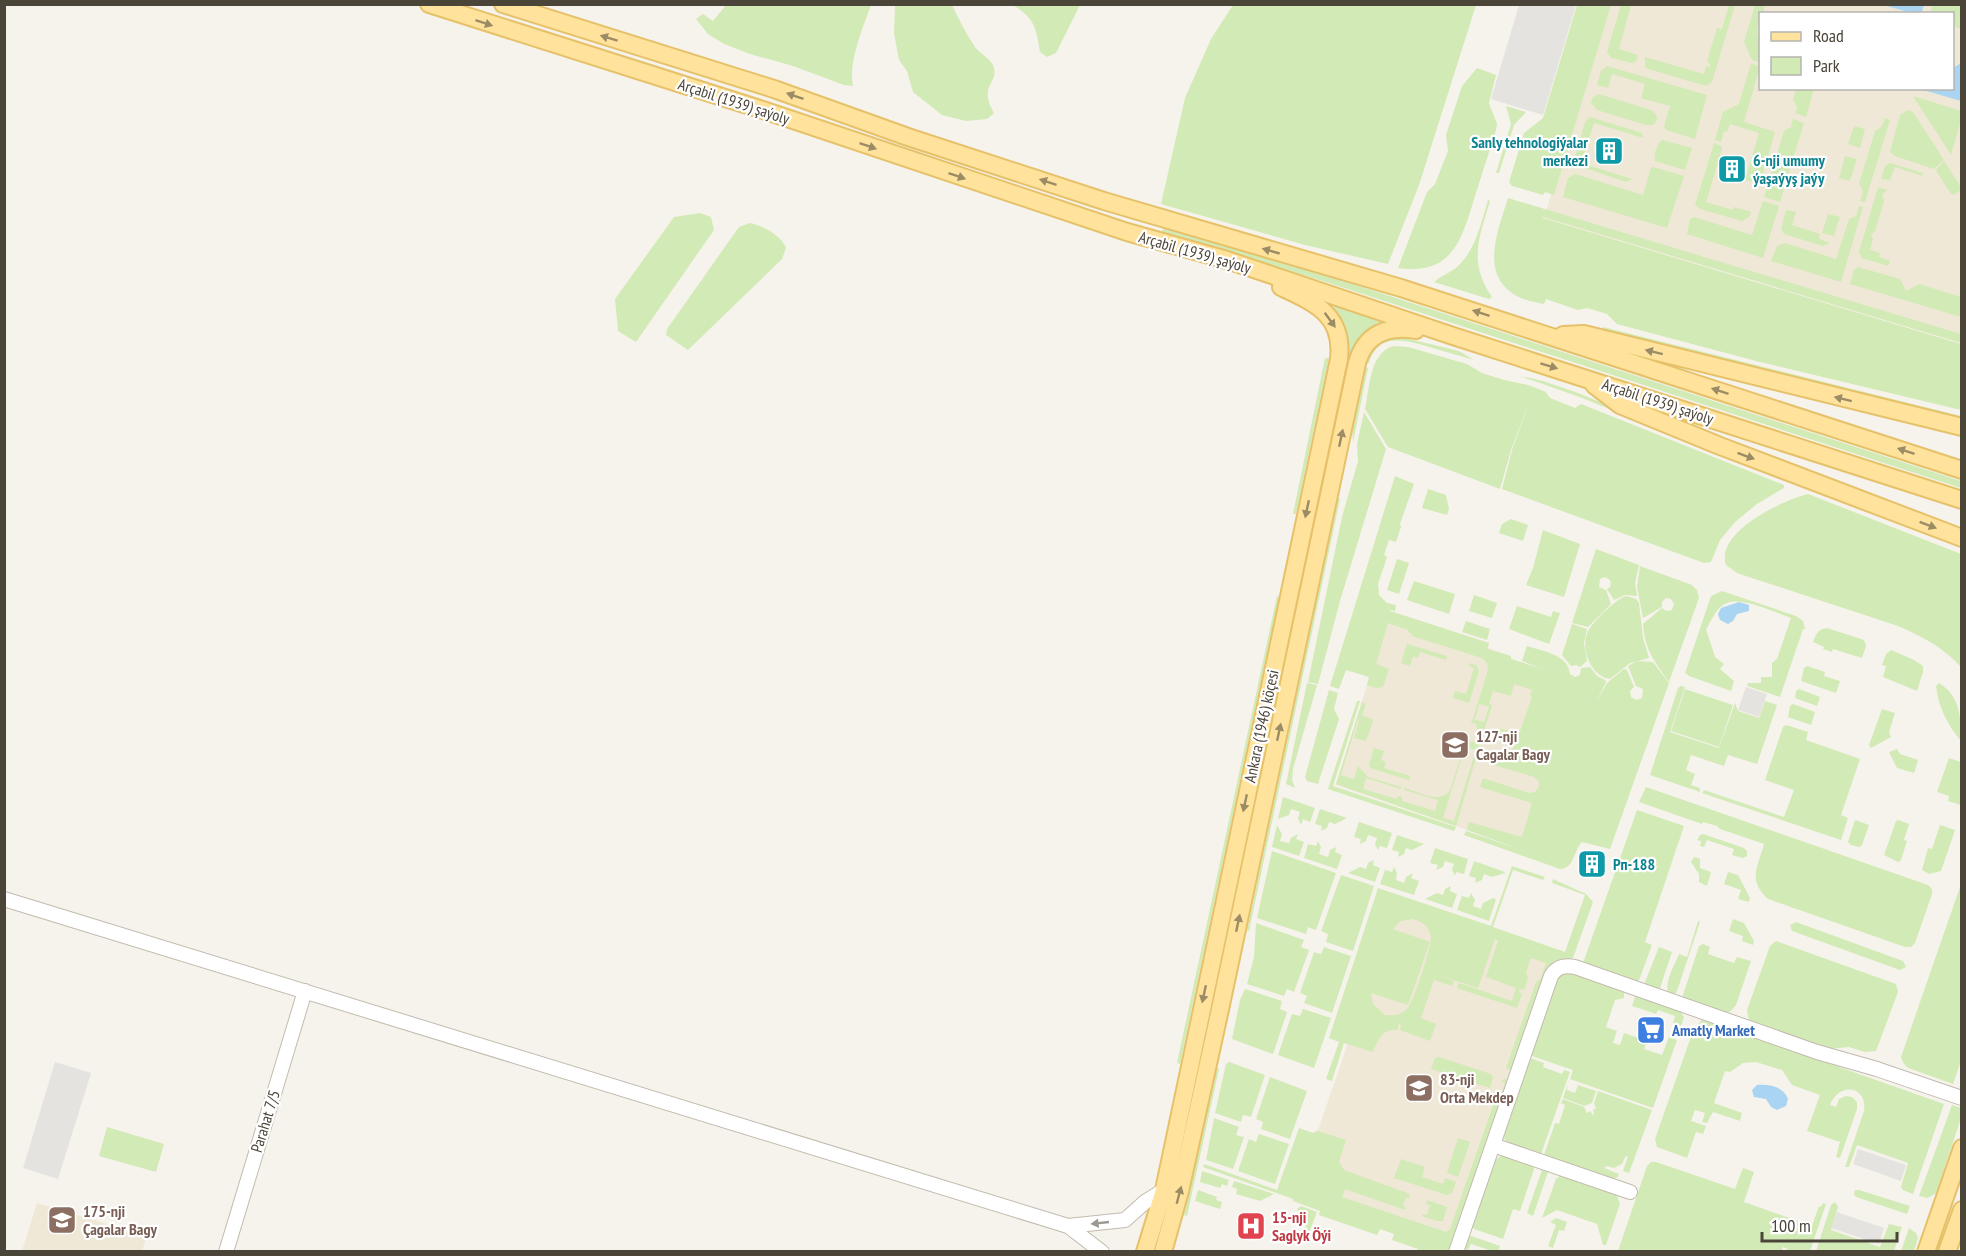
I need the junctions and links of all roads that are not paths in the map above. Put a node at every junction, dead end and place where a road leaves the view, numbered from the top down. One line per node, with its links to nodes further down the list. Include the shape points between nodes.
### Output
1 (429, 4): 5 (main road, Arçabil (1939) şaýoly, one-way to 5)
2 (503, 4): 3 (main road, Arçabil (1939) şaýoly, one-way to 2)
3 (851, 116): 4 (main road, Arçabil (1939) şaýoly); 5 (main road)
4 (908, 136): 6 (main road); 8 (main road, Arçabil (1939) şaýoly, one-way to 4, via 1104,201)
5 (844, 137): 6 (main road, Arçabil (1939) şaýoly, one-way to 6)
6 (902, 157): 7 (main road, Arçabil (1939) şaýoly, one-way to 7, via 1127,232)
7 (1227, 260): 9 (main road, Arçabil (1939) şaýoly); 20 (main road, Ankara (1946) köçesi, one-way to 20, via 1322,309 1336,328 1340,351)
8 (1547, 335): 11 (main road, one-way to 8, via 1584,334); 12 (main road, Arçabil (1939) şaýoly, one-way to 8)
9 (1453, 336): 10 (main road, Arçabil (1939) şaýoly, one-way to 10); 27 (main road, Ankara (1946) köçesi, one-way to 9, via 1220,1014 1359,355 1372,337 1383,330 1410,329)
10 (1581, 376): 13 (main road, Arçabil (1939) şaýoly); 14 (main road, one-way to 14, via 1620,405)
11 (1962, 427)
12 (1962, 470)
13 (1962, 500)
14 (1962, 538)
15 (4, 899): 16 (street)
16 (305, 991): 23 (street); 24 (street, Parahat 7/5)
17 (1962, 1098): 18 (street, via 1817,1053 1568,966 1551,976)
18 (1493, 1145): 21 (street); 28 (street)
19 (1962, 1148): 29 (main road)
20 (1164, 1190): 23 (street, one-way to 23, via 1125,1220); 26 (main road, Ankara (1946) köçesi)
21 (1630, 1192)
22 (1962, 1210): 30 (main road)
23 (1068, 1226): 25 (street)
24 (226, 1251)
25 (1102, 1251)
26 (1145, 1251)
27 (1163, 1251)
28 (1456, 1251)
29 (1926, 1251)
30 (1947, 1251)

